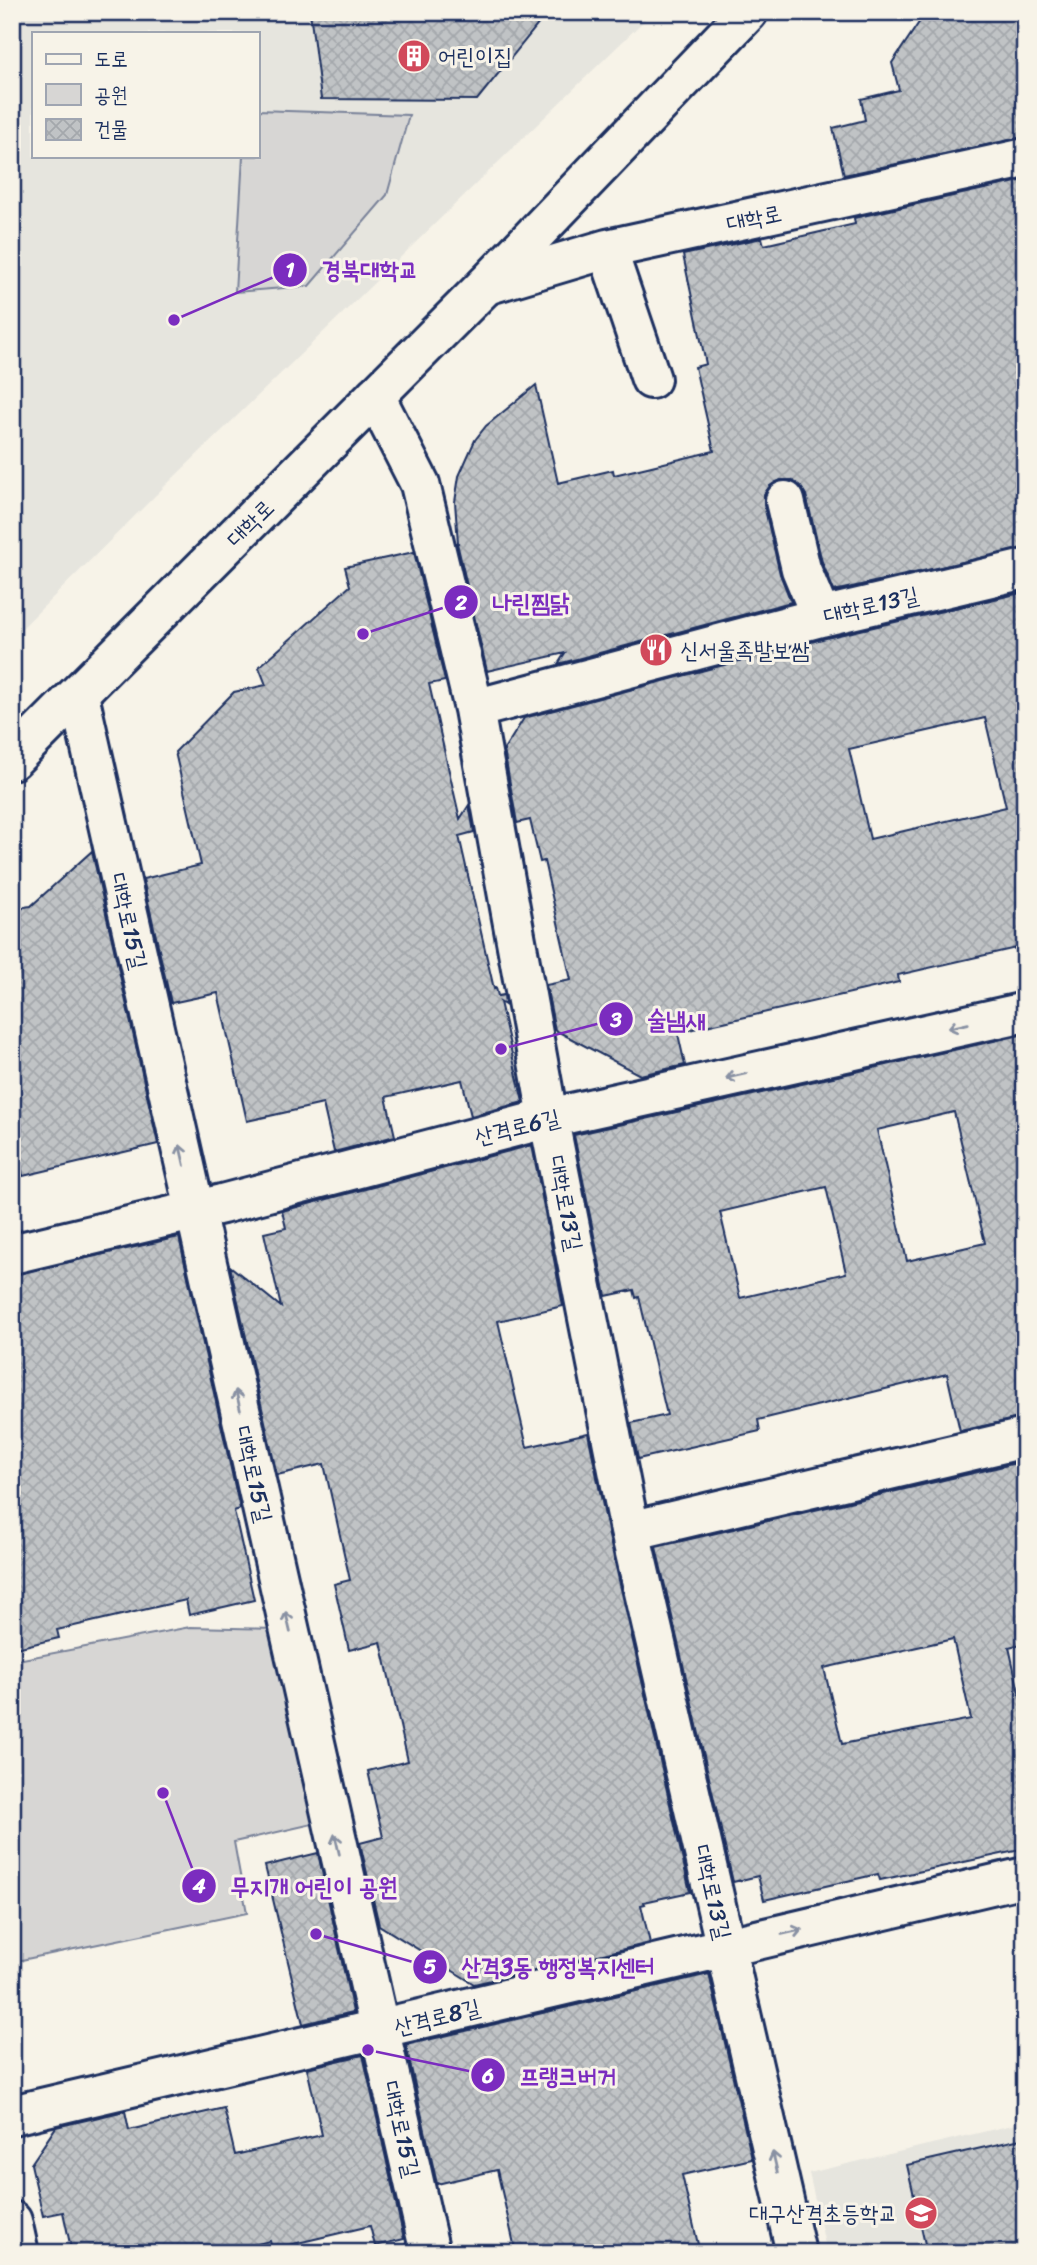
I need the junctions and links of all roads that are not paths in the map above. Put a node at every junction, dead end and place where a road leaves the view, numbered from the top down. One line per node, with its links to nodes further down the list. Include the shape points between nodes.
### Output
1 (748, 12): 4 (street, 대학로)
2 (1025, 158): 3 (street, 대학로)
3 (607, 249): 4 (street, 대학로); 5 (street)
4 (486, 285): 6 (street, 대학로)
5 (651, 379)
6 (375, 396): 10 (street, 대학로); 11 (street, 대학로13길, via 419,484)
7 (785, 501): 9 (street, via 801,569)
8 (1025, 569): 9 (street, 대학로13길)
9 (821, 617): 11 (street, 대학로13길)
10 (79, 695): 12 (street, 대학로); 15 (street, 대학로15길, one-way to 10)
11 (474, 709): 14 (street, 대학로13길)
12 (12, 760)
13 (1025, 1012): 14 (street, 산격로6길, one-way to 14)
14 (549, 1118): 15 (street, 산격로6길); 18 (street, 대학로13길)
15 (195, 1210): 16 (street, 산격로6길); 21 (street, 대학로15길, one-way to 15)
16 (12, 1254)
17 (1025, 1438): 18 (street)
18 (631, 1531): 20 (street, 대학로13길)
19 (1025, 1877): 20 (street, 산격로8길, one-way to 19)
20 (725, 1947): 21 (street, 산격로8길); 26 (street, 대학로13길, one-way to 20)
21 (380, 2030): 22 (street, 산격로8길); 25 (street, 대학로15길)
22 (12, 2115)
23 (12, 2221): 24 (street)
24 (19, 2253)
25 (430, 2253)
26 (796, 2253)

